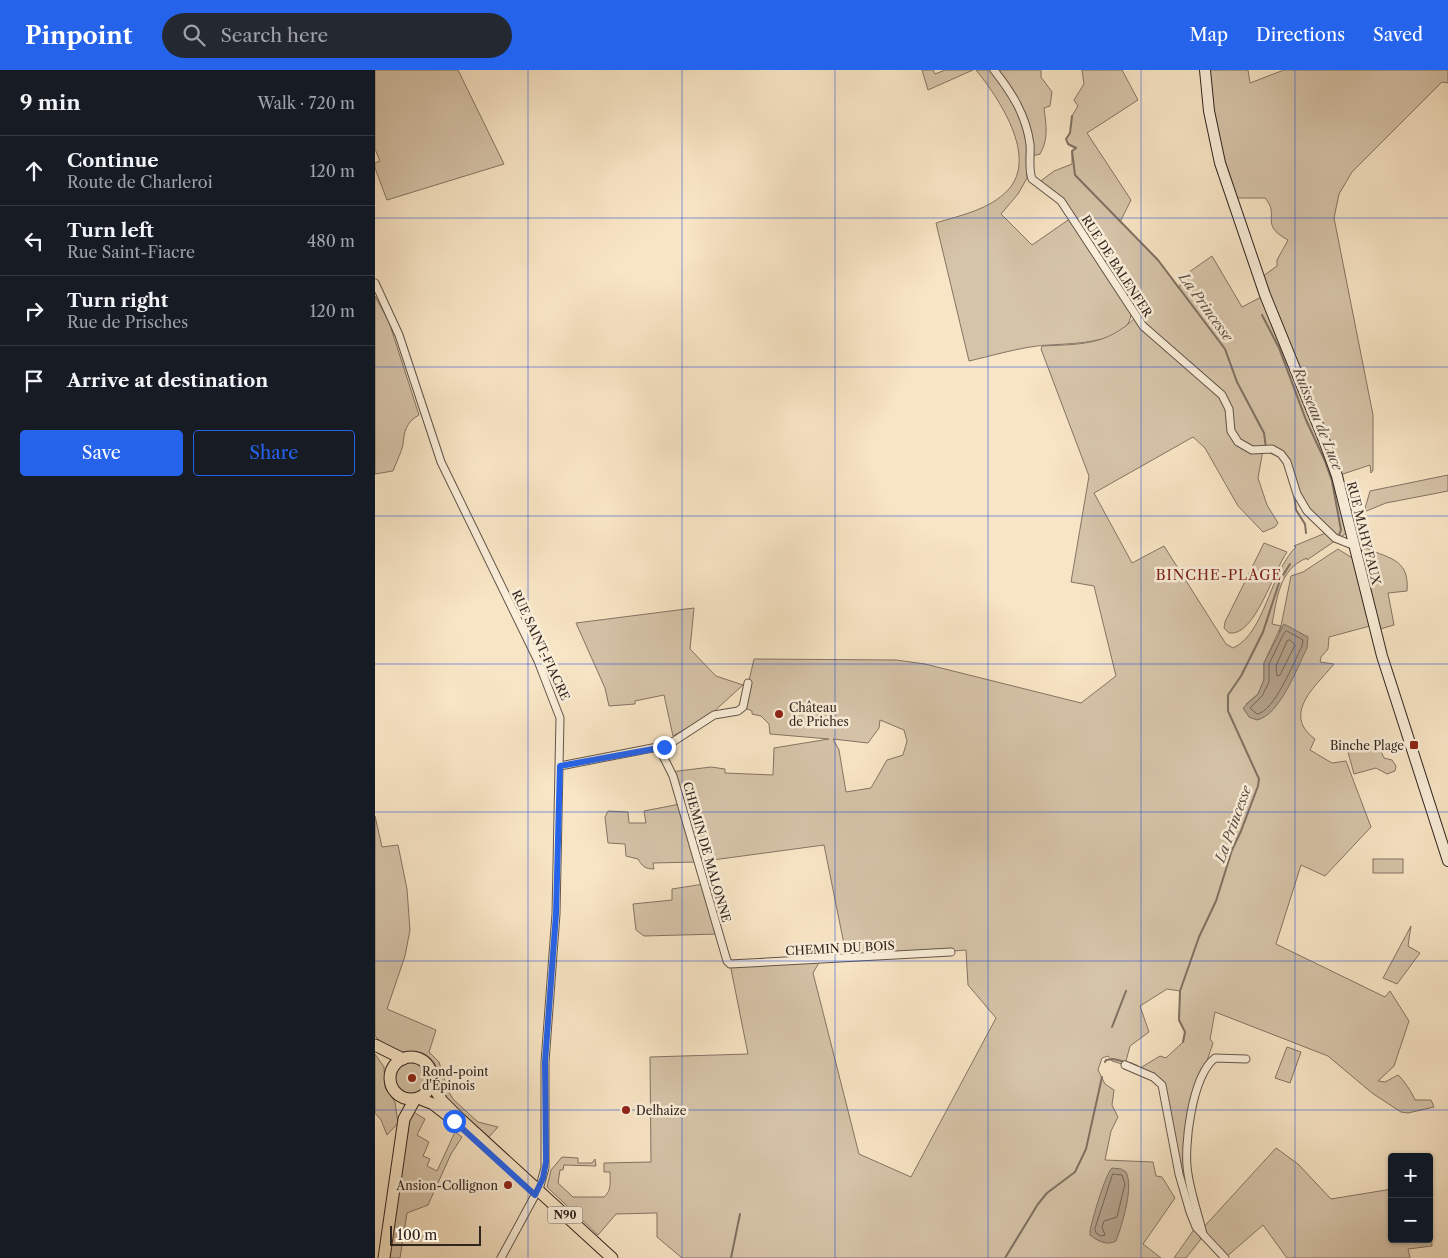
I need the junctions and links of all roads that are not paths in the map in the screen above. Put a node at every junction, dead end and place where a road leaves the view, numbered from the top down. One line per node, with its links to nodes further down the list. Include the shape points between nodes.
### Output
1 (994, 70): 4 (street, RUE DE BALENFER, via 1013,95 1025,122 1032,179 1061,201 1143,326 1222,395 1229,409 1231,431 1238,442 1252,450 1276,450 1285,459 1297,494 1307,511 1335,538)
2 (1205, 70): 4 (street, RUE MAHY FAUX, via 1209,111 1220,163 1265,295 1325,440)
3 (375, 283): 7 (street, RUE SAINT-FIACRE, via 399,336 441,462 558,708)
4 (1355, 546): 8 (street, RUE MAHY FAUX, via 1382,659)
5 (748, 683): 6 (street, via 743,707 738,711 714,715)
6 (659, 748): 7 (street); 10 (street, CHEMIN DE MALONNE, via 673,776)
7 (560, 766): 20 (street, RUE SAINT-FIACRE, via 556,914 545,1062 547,1151 543,1178)
8 (1448, 862)
9 (951, 952): 10 (street, CHEMIN DU BOIS)
10 (730, 964)
11 (377, 1047): 12 (main road, N90); 15 (main road, N90)
12 (403, 1059): 15 (main road); 16 (main road, N90, via 422,1060 430,1070)
13 (1246, 1059): 21 (street, via 1215,1058 1207,1066 1195,1096 1186,1155)
14 (1125, 1065): 21 (street, via 1153,1077 1162,1085 1183,1192 1196,1227)
15 (391, 1071): 17 (main road, N90, via 391,1084)
16 (431, 1083): 18 (main road, via 428,1090); 20 (main road, N90, via 447,1106)
17 (398, 1095): 18 (main road, N90); 19 (main road)
18 (417, 1098): 19 (main road); 20 (main road, N90, via 442,1110)
19 (403, 1119): 22 (main road)
20 (537, 1192): 23 (street, RUE SAINT-FIACRE); 24 (main road, N90); 25 (main road, N90)
21 (1203, 1234): 26 (street)
22 (384, 1258)
23 (501, 1258)
24 (603, 1258)
25 (612, 1258)
26 (1225, 1258)

